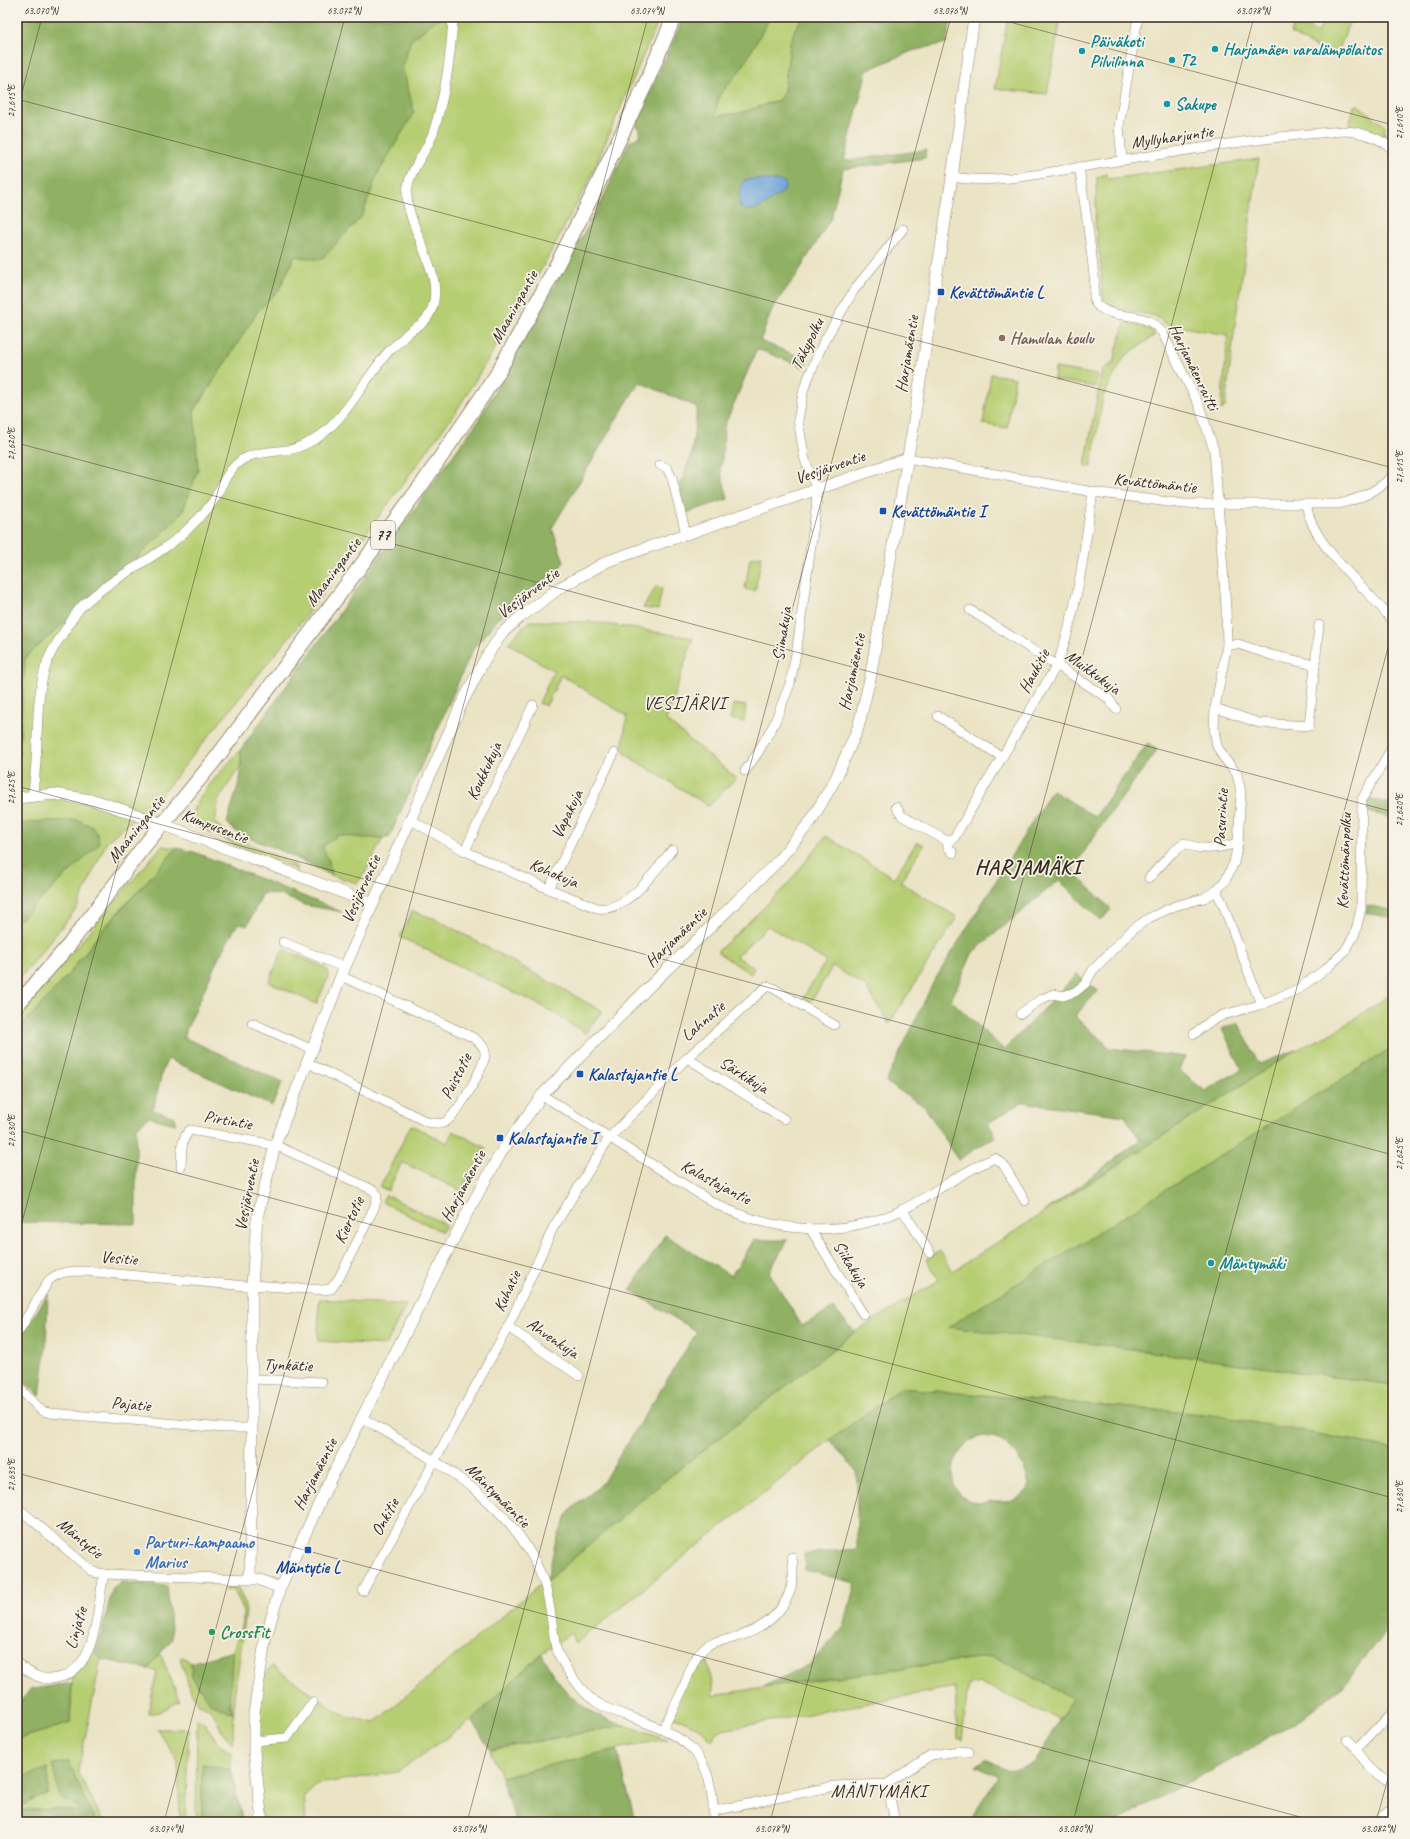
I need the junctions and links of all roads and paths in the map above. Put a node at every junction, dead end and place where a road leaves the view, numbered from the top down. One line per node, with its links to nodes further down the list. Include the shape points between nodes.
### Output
1 (453, 17): 32 (street, via 448,65 432,136 407,186 407,199 415,231 428,258 435,291 427,319 389,352 327,431 311,442 288,450 277,450 240,461 225,478 214,501 180,537 131,571 110,582 80,608 52,650 44,671 37,723 36,778)
2 (674, 17): 36 (main road, Maaningantie / 77, via 596,188 496,376 423,482 214,761)
3 (974, 17): 8 (street, Harjamäentie)
4 (1138, 17): 6 (street, via 1119,126)
5 (1393, 150): 6 (street, Myllyharjuntie, via 1368,136 1343,131 1285,135)
6 (1122, 160): 7 (street, Myllyharjuntie)
7 (1079, 167): 8 (street, Myllyharjuntie, via 1016,177 967,180); 16 (street, Harjamäenraitti, via 1095,280 1094,299 1097,306 1105,311 1146,319 1162,332 1199,405 1214,450)
8 (952, 177): 10 (street, Harjamäentie)
9 (903, 229): 13 (street, Täkypolku, via 854,290 823,342 804,388 798,420 805,460)
10 (908, 458): 13 (street, Vesijärventie); 14 (street, Kevättömäntie); 57 (street, Harjamäentie, via 870,679 858,728 836,778 811,821 777,862)
11 (660, 465): 17 (street, via 667,468 672,478)
12 (1393, 476): 15 (street, Kevättömäntie, via 1360,499 1339,504)
13 (817, 490): 17 (street, Vesijärventie); 31 (street, Siimakuja, via 790,684 774,724)
14 (1093, 492): 16 (street, Kevättömäntie, via 1184,504); 22 (street, Haukitie, via 1080,580 1067,639)
15 (1306, 504): 16 (street, Kevättömäntie); 19 (street, via 1311,522 1326,546 1380,604)
16 (1217, 505): 21 (street, Pasurintie)
17 (686, 534): 35 (street, Vesijärventie, via 608,561 561,587 502,633 461,705)
18 (970, 610): 22 (street, Muikkukuja)
19 (1393, 622)
20 (1319, 625): 23 (street)
21 (1227, 646): 23 (street, via 1238,644); 25 (street, Pasurintie)
22 (1057, 665): 26 (street, Muikkukuja, via 1108,698); 30 (street, Haukitie)
23 (1315, 665): 25 (street, via 1309,726 1259,723)
24 (533, 706): 40 (street, Koukkukuja)
25 (1215, 708): 38 (street, Pasurintie, via 1214,730 1217,746 1237,774 1241,792)
26 (1116, 709)
27 (938, 716): 30 (street)
28 (1393, 746): 48 (street, Kevättömänpolku, via 1362,799 1361,909 1355,934 1345,951 1327,968 1298,989)
29 (614, 753): 43 (street, Vapakuja)
30 (1002, 758): 37 (street, Haukitie, via 954,838)
31 (745, 771)
32 (32, 796): 33 (street, Kumpusentie); 36 (street, Kumpusentie, via 54,794 97,801)
33 (17, 798)
34 (896, 807): 37 (street, via 902,816)
35 (411, 820): 40 (street, Kohokuja); 45 (street, Vesijärventie)
36 (162, 824): 45 (street, Kumpusentie); 49 (main road, Maaningantie / 77, via 69,945)
37 (947, 841): 41 (street)
38 (1238, 843): 42 (street, via 1197,849 1184,843); 44 (street, Pasurintie, via 1234,863 1225,881)
39 (672, 850): 43 (street, Kohokuja, via 644,884 621,905 612,908 597,908)
40 (465, 851): 43 (street, Kohokuja)
41 (953, 853)
42 (1149, 878)
43 (548, 889)
44 (1216, 891): 48 (street); 50 (street, Pasurintie, via 1204,898 1175,906 1149,918 1132,930 1075,992 1063,996 1053,994)
45 (373, 904): 47 (street, Vesijärventie)
46 (283, 942): 47 (street)
47 (343, 972): 54 (street, Vesijärventie); 56 (street, Puistotie, via 474,1038 483,1046 485,1053 482,1065 457,1110 444,1123 435,1124)
48 (1263, 1004): 53 (street, Kevättömänpolku, via 1223,1015 1208,1022)
49 (17, 1005)
50 (1020, 1014)
51 (252, 1023): 54 (street)
52 (834, 1025): 55 (street, Lahnatie, via 767,986)
53 (1194, 1034)
54 (311, 1049): 56 (street, Vesijärventie)
55 (687, 1058): 58 (street, Särkikuja); 59 (street, Lahnatie)
56 (306, 1062): 60 (street, Vesijärventie)
57 (542, 1095): 59 (street, Kalastajantie); 74 (street, Harjamäentie, via 502,1150)
58 (784, 1119)
59 (609, 1138): 64 (street, Kalastajantie, via 731,1212 761,1222); 68 (street, Kuhatie, via 553,1228)
60 (275, 1145): 61 (street, Pirtintie, via 190,1130 183,1140); 66 (street, Vesijärventie, via 257,1218); 66 (street, Kiertotie, via 373,1190 378,1198 340,1278 331,1288 323,1290)
61 (181, 1166)
62 (1025, 1201): 63 (street, Kalastajantie, via 1003,1164 995,1158)
63 (902, 1210): 64 (street, Kalastajantie, via 862,1225); 65 (street)
64 (811, 1230): 67 (street, Siikakuja)
65 (930, 1253)
66 (252, 1285): 69 (street, Vesitie, via 85,1271 56,1274 49,1280); 71 (street, Vesijärventie)
67 (864, 1314)
68 (508, 1326): 70 (street, Ahvenkuja); 76 (street, Kuhatie)
69 (17, 1334)
70 (579, 1376)
71 (252, 1379): 72 (street, Tynkätie); 75 (street, Vesijärventie)
72 (322, 1382)
73 (17, 1386): 75 (street, Pajatie, via 42,1411 50,1414)
74 (362, 1418): 76 (street, Mäntymäentie); 81 (street, Harjamäentie)
75 (252, 1428): 80 (street, Vesijärventie)
76 (435, 1459): 82 (street, Onkitie); 86 (street, Mäntymäentie, via 467,1482 502,1516 536,1562 545,1584 557,1650 580,1687 604,1708)
77 (17, 1507): 79 (street, Mäntytie, via 93,1572)
78 (792, 1557): 86 (street, via 794,1569 791,1590 778,1612 766,1624 752,1631 718,1640 702,1650)
79 (104, 1574): 80 (street, Mäntytie); 83 (street, Linjatie, via 96,1626 84,1659 73,1671 48,1680 32,1676)
80 (250, 1579): 81 (street, via 258,1579)
81 (280, 1588): 87 (street, Harjamäentie, via 265,1641 254,1713)
82 (363, 1591)
83 (17, 1663)
84 (313, 1702): 87 (street, via 287,1738)
85 (1393, 1713): 90 (street)
86 (663, 1729): 94 (street, Mäntymäentie, via 692,1748 704,1764 709,1777)
87 (254, 1741): 95 (street, Harjamäentie)
88 (1346, 1742): 90 (street)
89 (969, 1752): 91 (street, via 931,1755)
90 (1356, 1752): 92 (street)
91 (887, 1784): 94 (street, via 835,1786); 97 (street)
92 (1393, 1787)
93 (1393, 1807): 98 (street)
94 (713, 1811): 96 (street, Mäntymäentie)
95 (262, 1822)
96 (714, 1822)
97 (894, 1822)
98 (1378, 1822)

